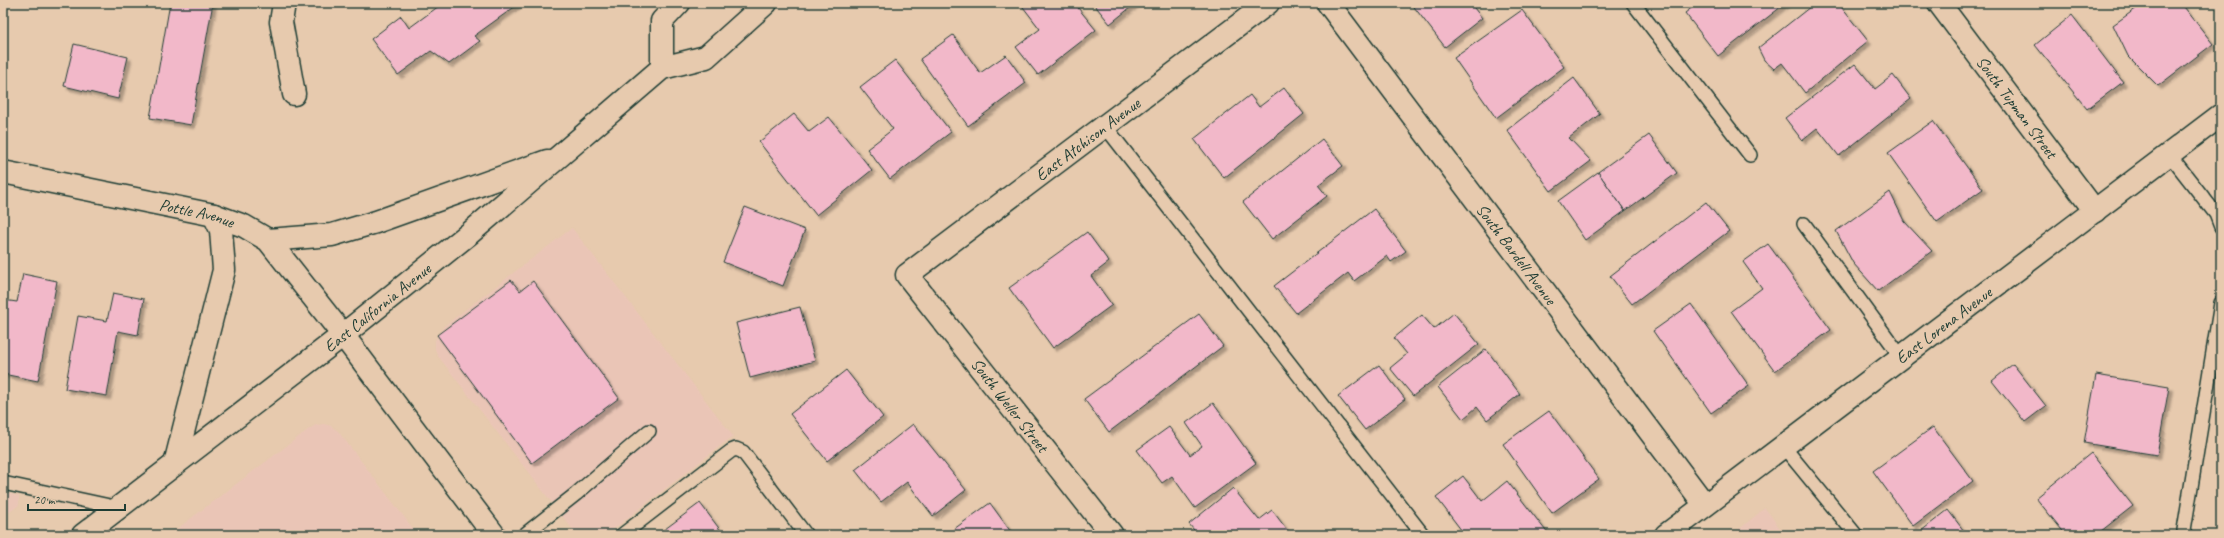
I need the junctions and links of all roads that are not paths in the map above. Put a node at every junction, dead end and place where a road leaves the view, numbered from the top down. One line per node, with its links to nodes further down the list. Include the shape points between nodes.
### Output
1 (284, 3): 9 (street, via 281,22)
2 (679, 3): 8 (street, via 662,21)
3 (766, 3): 8 (street, East California Avenue, via 706,57)
4 (1268, 3): 11 (street, East Atchison Avenue)
5 (1328, 3): 29 (street, South Bardell Avenue)
6 (1633, 3): 13 (lane)
7 (1940, 3): 16 (street, South Tupman Street)
8 (662, 68): 14 (street, East California Avenue)
9 (294, 94)
10 (2221, 116): 12 (street, East Lorena Avenue)
11 (1105, 126): 21 (street, East Atchison Avenue); 37 (lane)
12 (2169, 154): 16 (street, East Lorena Avenue); 19 (lane, via 2216,214)
13 (1750, 155)
14 (559, 157): 20 (street, via 339,233); 23 (street, East California Avenue, via 470,233)
15 (3, 172): 17 (street, Pottle Avenue)
16 (2095, 211): 24 (street, East Lorena Avenue)
17 (214, 215): 20 (street, Pottle Avenue, via 244,226); 27 (street, via 221,230 224,270)
18 (1804, 224): 24 (lane)
19 (2221, 227)
20 (268, 240): 23 (street, Pottle Avenue)
21 (907, 275): 36 (street, South Weller Street)
22 (2221, 303): 40 (lane, via 2184,530)
23 (343, 335): 27 (street, East California Avenue); 32 (street, Pottle Avenue)
24 (1902, 358): 26 (street, East Lorena Avenue)
25 (649, 431): 33 (lane)
26 (1783, 446): 29 (street, East Lorena Avenue); 39 (lane)
27 (175, 464): 30 (street, East California Avenue)
28 (3, 483): 30 (lane)
29 (1705, 505): 38 (street, East Lorena Avenue)
30 (119, 508): 31 (street, East California Avenue)
31 (83, 535)
32 (494, 535)
33 (524, 535)
34 (622, 535): 35 (lane, via 736,449 743,452)
35 (806, 535)
36 (1112, 535)
37 (1423, 535)
38 (1666, 535)
39 (1856, 535)
40 (2187, 535)

